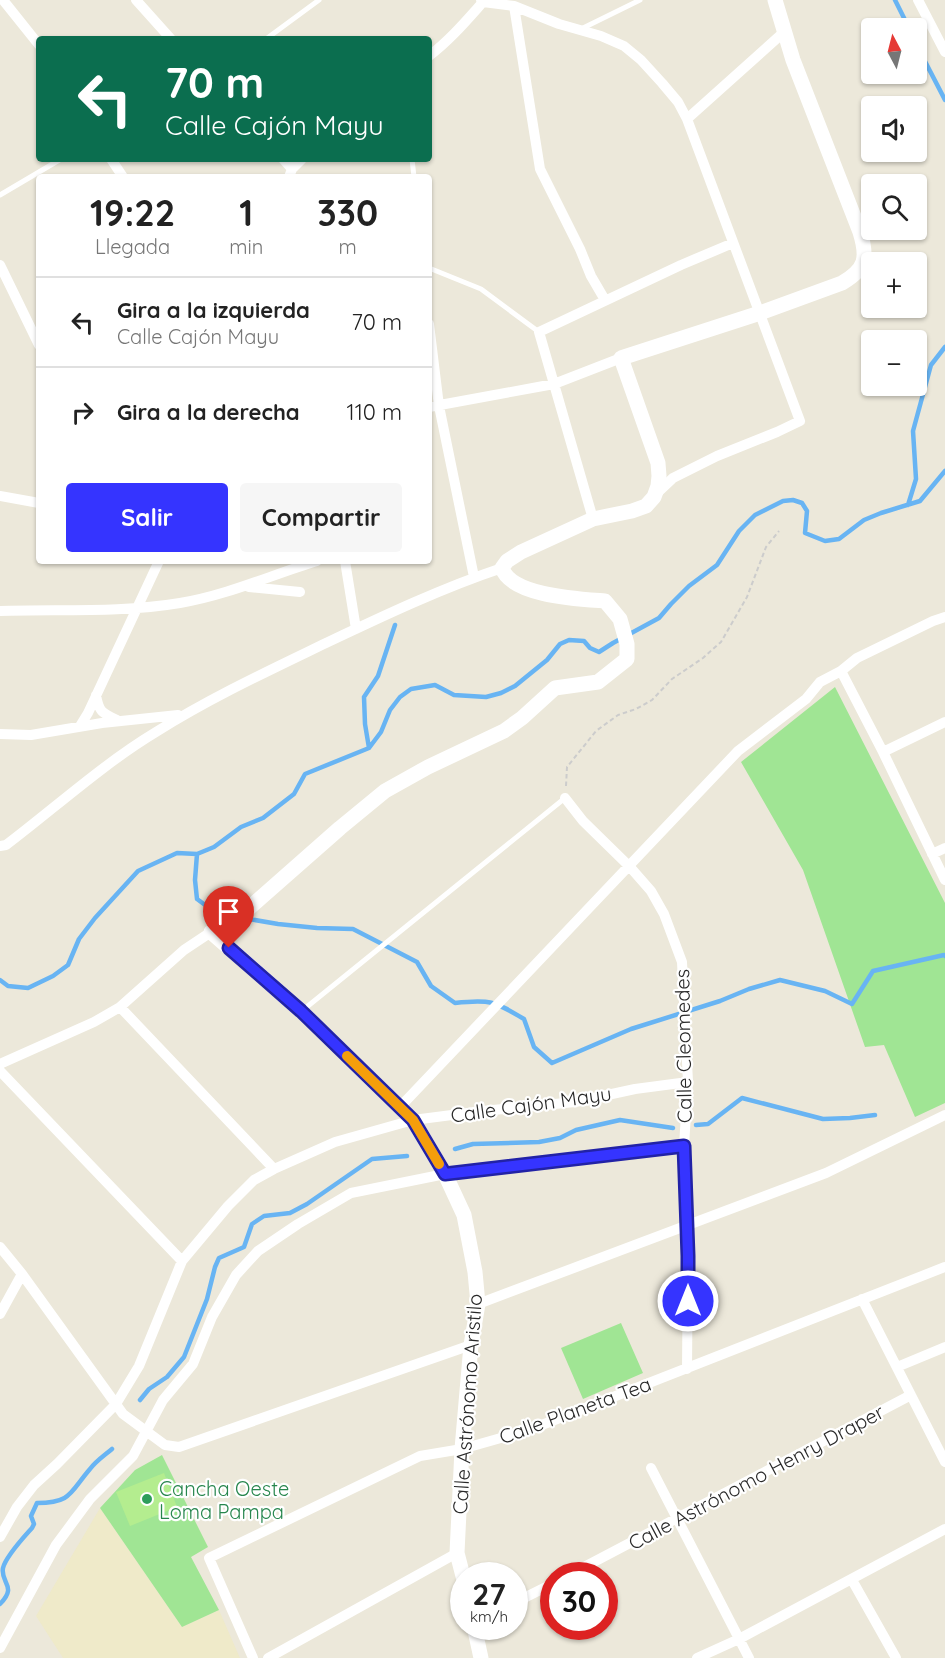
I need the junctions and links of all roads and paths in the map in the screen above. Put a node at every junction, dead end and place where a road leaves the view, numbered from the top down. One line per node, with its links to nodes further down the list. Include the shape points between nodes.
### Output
1 (3, 0): 13 (street)
2 (136, 0): 11 (street)
3 (319, 0): 12 (lane)
4 (640, 0): 9 (lane)
5 (776, 0): 10 (street)
6 (918, 0): 14 (street)
7 (483, 1): 8 (street); 15 (street)
8 (514, 6): 9 (street); 22 (street, via 540,169)
9 (580, 30): 16 (street, via 624,46 641,60 678,102)
10 (784, 32): 16 (street); 23 (street, via 860,232 865,256 861,268 842,283)
11 (168, 36)
12 (270, 36)
13 (36, 41)
14 (945, 52)
15 (432, 54)
16 (687, 119): 19 (street)
17 (56, 162): 18 (lane)
18 (0, 195)
19 (734, 243): 22 (street); 23 (street)
20 (0, 265): 25 (street)
21 (432, 269): 24 (lane, via 481,289)
22 (605, 300): 24 (street)
23 (760, 313): 26 (street); 31 (street, via 800,421 673,478)
24 (539, 332): 28 (street)
25 (36, 339)
26 (621, 358): 28 (street); 31 (street, via 658,463)
27 (432, 373): 29 (street)
28 (554, 384): 29 (street); 33 (street)
29 (434, 406): 39 (street)
30 (0, 496): 32 (street)
31 (654, 497): 33 (street, via 646,506)
32 (36, 502)
33 (593, 519): 38 (street, via 521,552)
34 (779, 531): 54 (path, via 766,547 747,597 721,642 672,679 652,700 596,730 567,767)
35 (158, 564): 42 (street)
36 (308, 564): 40 (street)
37 (345, 564): 45 (street)
38 (502, 568): 39 (street); 60 (street, via 512,582 528,590 605,601 620,619 627,659 598,682 555,688 504,730 385,791 239,917)
39 (474, 577): 45 (street)
40 (246, 587): 41 (street); 42 (street, via 182,603)
41 (300, 592)
42 (137, 609): 43 (street); 47 (street)
43 (0, 611)
44 (945, 617): 46 (street, via 857,658)
45 (356, 628): 48 (street)
46 (841, 671): 53 (street); 58 (street, via 820,682 806,699 738,752)
47 (96, 695): 49 (street, via 104,715); 51 (street)
48 (187, 714): 49 (street); 55 (street, via 154,732)
49 (119, 722): 51 (street)
50 (945, 722): 53 (street)
51 (80, 726): 52 (street, via 31,735)
52 (0, 734)
53 (883, 752): 57 (street)
54 (565, 798): 58 (street, Calle Cleomedes); 62 (lane)
55 (0, 846)
56 (945, 848): 57 (street)
57 (932, 854): 59 (street)
58 (630, 867): 65 (street, Calle Cleomedes, via 664,914 682,962); 66 (street)
59 (945, 880)
60 (211, 932): 61 (street, via 184,950); 62 (street, Calle Astrónomo Aristilo)
61 (120, 1007): 63 (street); 70 (street)
62 (301, 1011): 66 (street, Calle Astrónomo Aristilo)
63 (0, 1064)
64 (0, 1071): 74 (street)
65 (688, 1082): 68 (street, Calle Cajón Mayu, via 575,1102); 69 (street, Calle Cleomedes)
66 (400, 1107): 68 (street, Calle Astrónomo Aristilo)
67 (945, 1115): 72 (street, via 826,1173)
68 (413, 1120): 70 (street, Calle Cajón Mayu, via 335,1142); 71 (street, Calle Astrónomo Aristilo)
69 (684, 1146): 71 (street); 72 (street, Calle Cleomedes)
70 (274, 1169): 74 (street, Calle Cajón Mayu, via 255,1180 228,1206)
71 (445, 1174): 78 (street, Calle Astrónomo Aristilo, via 464,1215); 86 (street, via 351,1193 258,1251 236,1275 212,1317 193,1364 162,1400)
72 (686, 1226): 78 (street); 83 (street, Calle Cleomedes)
73 (0, 1247): 76 (street)
74 (182, 1262): 85 (street, Calle Cajón Mayu, via 140,1366)
75 (945, 1267): 77 (street, Calle Planeta Tea)
76 (22, 1274): 79 (street); 85 (street)
77 (862, 1299): 82 (street); 83 (street, Calle Planeta Tea)
78 (478, 1304): 80 (street, Calle Astrónomo Aristilo)
79 (0, 1314)
80 (471, 1345): 86 (street, via 179,1447 165,1445); 87 (street, Calle Astrónomo Aristilo)
81 (945, 1347): 82 (street)
82 (897, 1367): 84 (street)
83 (687, 1369): 87 (street, Calle Planeta Tea, via 529,1430)
84 (911, 1395): 88 (street); 90 (street, Calle Astrónomo Henry Draper)
85 (116, 1404): 86 (street); 92 (street, Calle Cajón Mayu, via 34,1485)
86 (147, 1432): 99 (street, via 133,1456 90,1500 56,1545)
87 (462, 1449): 93 (street, Calle Astrónomo Aristilo); 100 (street, Calle Planeta Tea, via 420,1456 208,1558)
88 (945, 1462)
89 (651, 1468): 90 (street)
90 (677, 1518): 95 (street, Calle Astrónomo Henry Draper); 97 (street)
91 (945, 1529): 96 (street)
92 (0, 1537)
93 (457, 1553): 94 (street, Calle Astrónomo Aristilo); 101 (street)
94 (459, 1562)
95 (594, 1562)
96 (852, 1580): 97 (street); 105 (street)
97 (739, 1638): 103 (street); 104 (street)
98 (477, 1640): 102 (street)
99 (0, 1648)
100 (253, 1658)
101 (268, 1658)
102 (481, 1658)
103 (697, 1658)
104 (750, 1658)
105 (896, 1658)

